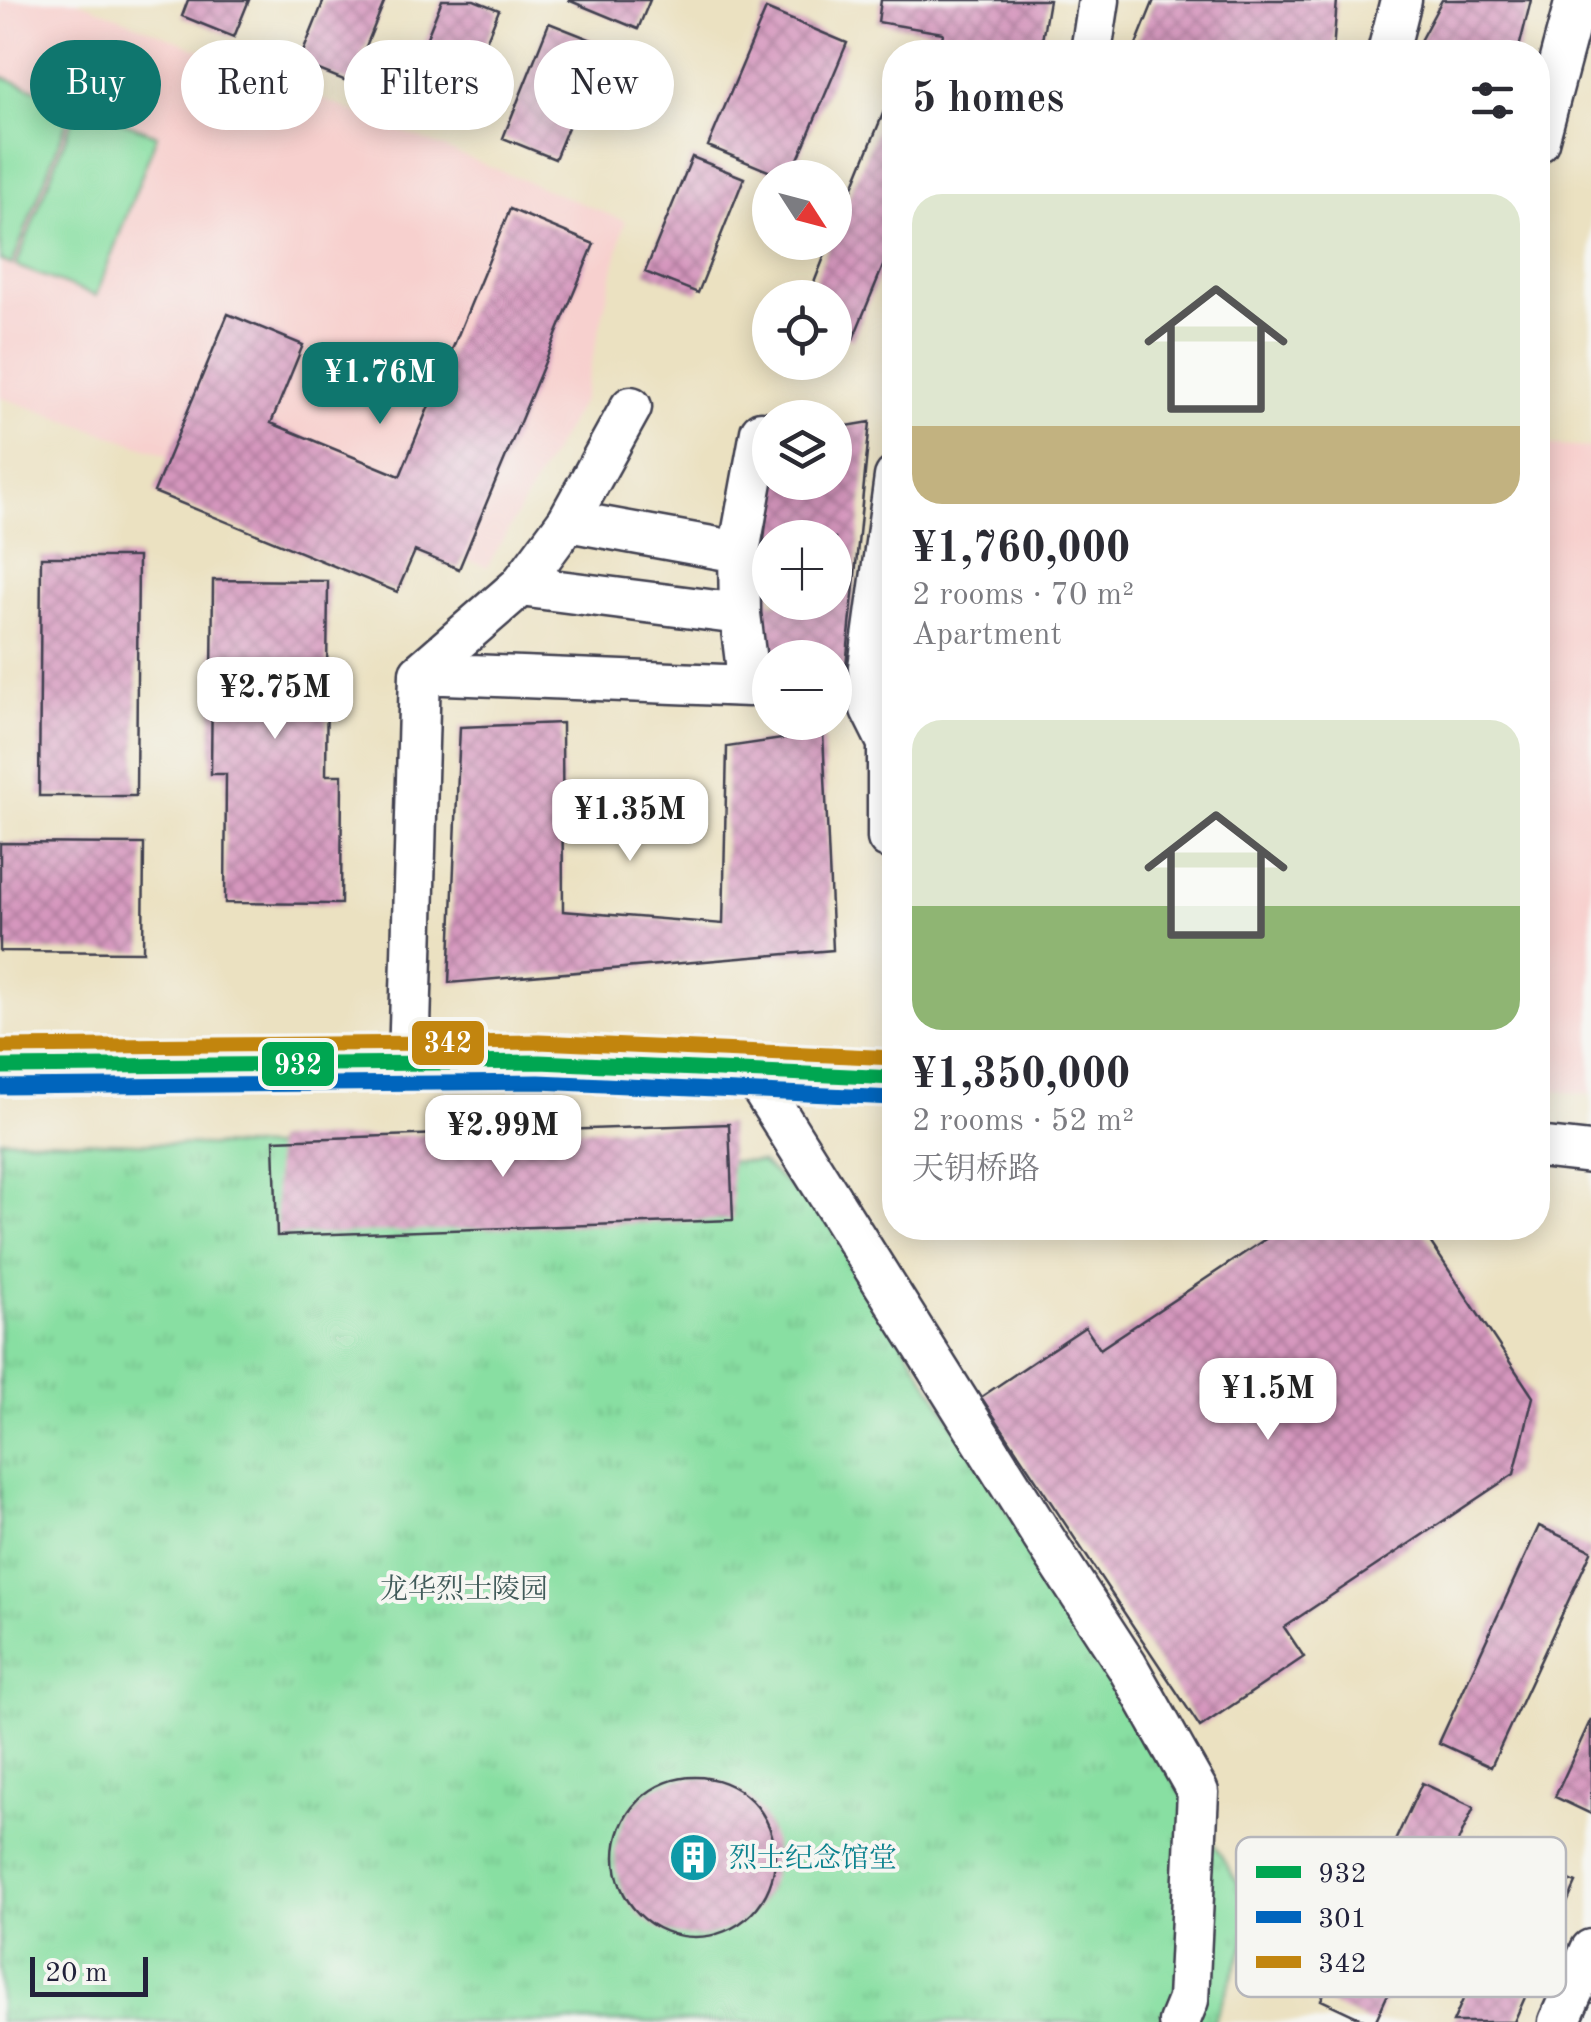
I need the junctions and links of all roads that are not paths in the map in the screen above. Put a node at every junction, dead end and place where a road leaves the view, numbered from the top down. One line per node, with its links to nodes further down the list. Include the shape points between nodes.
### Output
1 (1098, 0): 4 (street)
2 (1400, 0): 5 (street)
3 (1576, 0): 6 (street)
4 (1092, 40)
5 (1391, 40)
6 (1550, 97)
7 (631, 407): 9 (street)
8 (752, 479): 10 (street)
9 (568, 521): 10 (street); 12 (street)
10 (738, 552): 13 (street)
11 (882, 572): 15 (street, via 869,668 871,709)
12 (520, 586): 13 (street); 14 (street)
13 (740, 614): 14 (street, via 749,686)
14 (420, 673): 16 (street)
15 (882, 732)
16 (409, 1063): 17 (street); 18 (street)
17 (0, 1067)
18 (752, 1073): 19 (street); 23 (street, via 1128,1666 1198,1792 1188,2000)
19 (882, 1078)
20 (1550, 1147): 21 (street)
21 (1591, 1152)
22 (1591, 1950): 24 (street)
23 (1179, 2022)
24 (1559, 2022)

